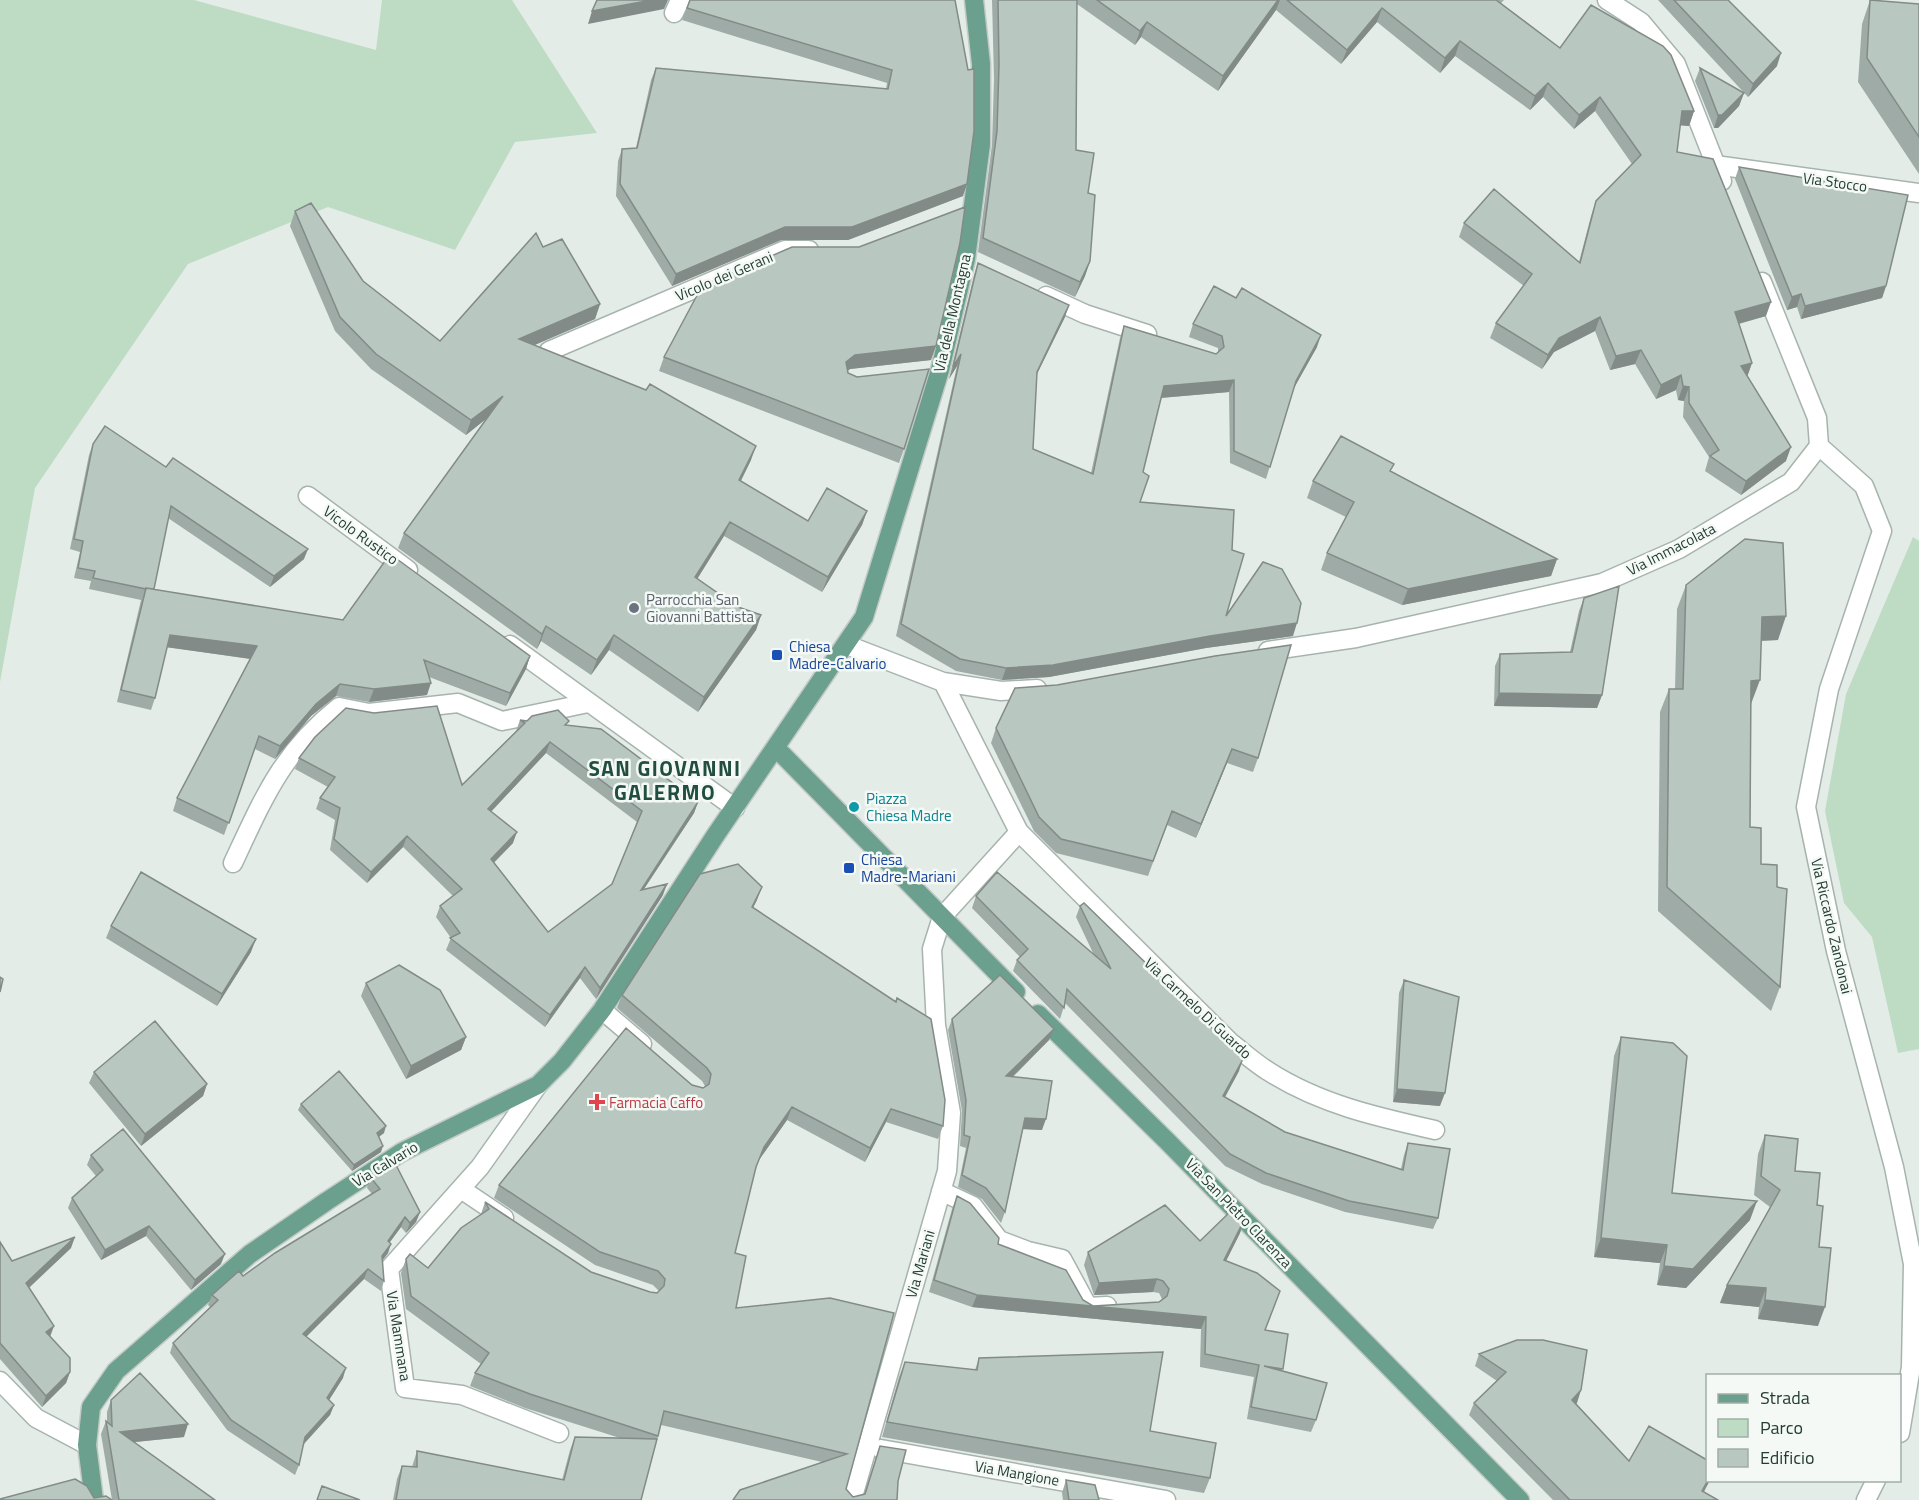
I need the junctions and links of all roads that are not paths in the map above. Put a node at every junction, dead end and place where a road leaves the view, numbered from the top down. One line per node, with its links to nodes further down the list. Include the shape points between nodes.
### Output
1 (974, 0): 6 (main road, Via della Montagna, via 981,64 981,144)
2 (1607, 0): 3 (street, via 1641,22 1676,64)
3 (1715, 165): 4 (street, Via Stocco); 5 (street)
4 (1919, 193)
5 (1730, 200)
6 (973, 204): 7 (street); 9 (main road, Via della Montagna)
7 (950, 213)
8 (829, 251): 14 (street, Vicolo dei Gerani, via 785,250)
9 (966, 259): 11 (street); 15 (main road, Via della Montagna)
10 (1755, 265): 17 (street, via 1817,418)
11 (988, 268)
12 (1031, 289): 13 (street, via 1085,314)
13 (1164, 340)
14 (549, 351)
15 (940, 370): 16 (street); 21 (main road, Via della Montagna, via 864,617)
16 (918, 373)
17 (1819, 446): 22 (street, Via Immacolata, via 1791,483 1679,549 1602,583 1356,638); 40 (street, Via Riccardo Zandonai, via 1864,486 1882,531 1829,689 1806,807 1836,951 1894,1167 1912,1264 1911,1367)
18 (308, 496): 19 (street, Vicolo Rustico)
19 (424, 582)
20 (491, 631): 25 (street)
21 (847, 645): 23 (street); 26 (main road, Via della Montagna)
22 (1253, 652)
23 (943, 682): 24 (street, via 1001,691); 28 (street, Via Carmelo Di Guardo)
24 (1050, 688)
25 (588, 703): 27 (street); 29 (street, via 502,721 458,703 369,713 339,707 313,728 271,781)
26 (776, 747): 27 (main road, Via Calvario); 30 (main road, Via San Pietro Clarenza)
27 (735, 808): 31 (main road, Via Calvario)
28 (1023, 837): 30 (street); 34 (street, Via Carmelo Di Guardo, via 1231,1043 1268,1071 1334,1104)
29 (232, 862)
30 (948, 923): 36 (street, Via Mariani, via 932,949 936,1025 951,1113 947,1171); 49 (main road, Via San Pietro Clarenza)
31 (602, 1010): 32 (street); 33 (main road, Via Calvario)
32 (653, 1054)
33 (538, 1085): 35 (street); 42 (main road, Via Calvario, via 402,1152 250,1254 116,1371 91,1407)
34 (1435, 1130)
35 (461, 1189): 37 (street); 41 (street, Via Mammana, via 389,1269 405,1388 462,1395)
36 (941, 1191): 38 (street, via 974,1206 999,1240 1062,1259 1088,1307); 43 (street, Via Mariani)
37 (520, 1229)
38 (1120, 1305)
39 (0, 1381): 42 (street, via 36,1418)
40 (1901, 1422)
41 (559, 1433)
42 (87, 1445): 46 (main road, Via Calvario)
43 (868, 1446): 45 (street, Via Mangione); 47 (street, Via Mariani)
44 (1875, 1482): 50 (street)
45 (1124, 1496): 48 (street, Via Mangione)
46 (94, 1500)
47 (852, 1500)
48 (1166, 1500)
49 (1520, 1500)
50 (1866, 1500)

